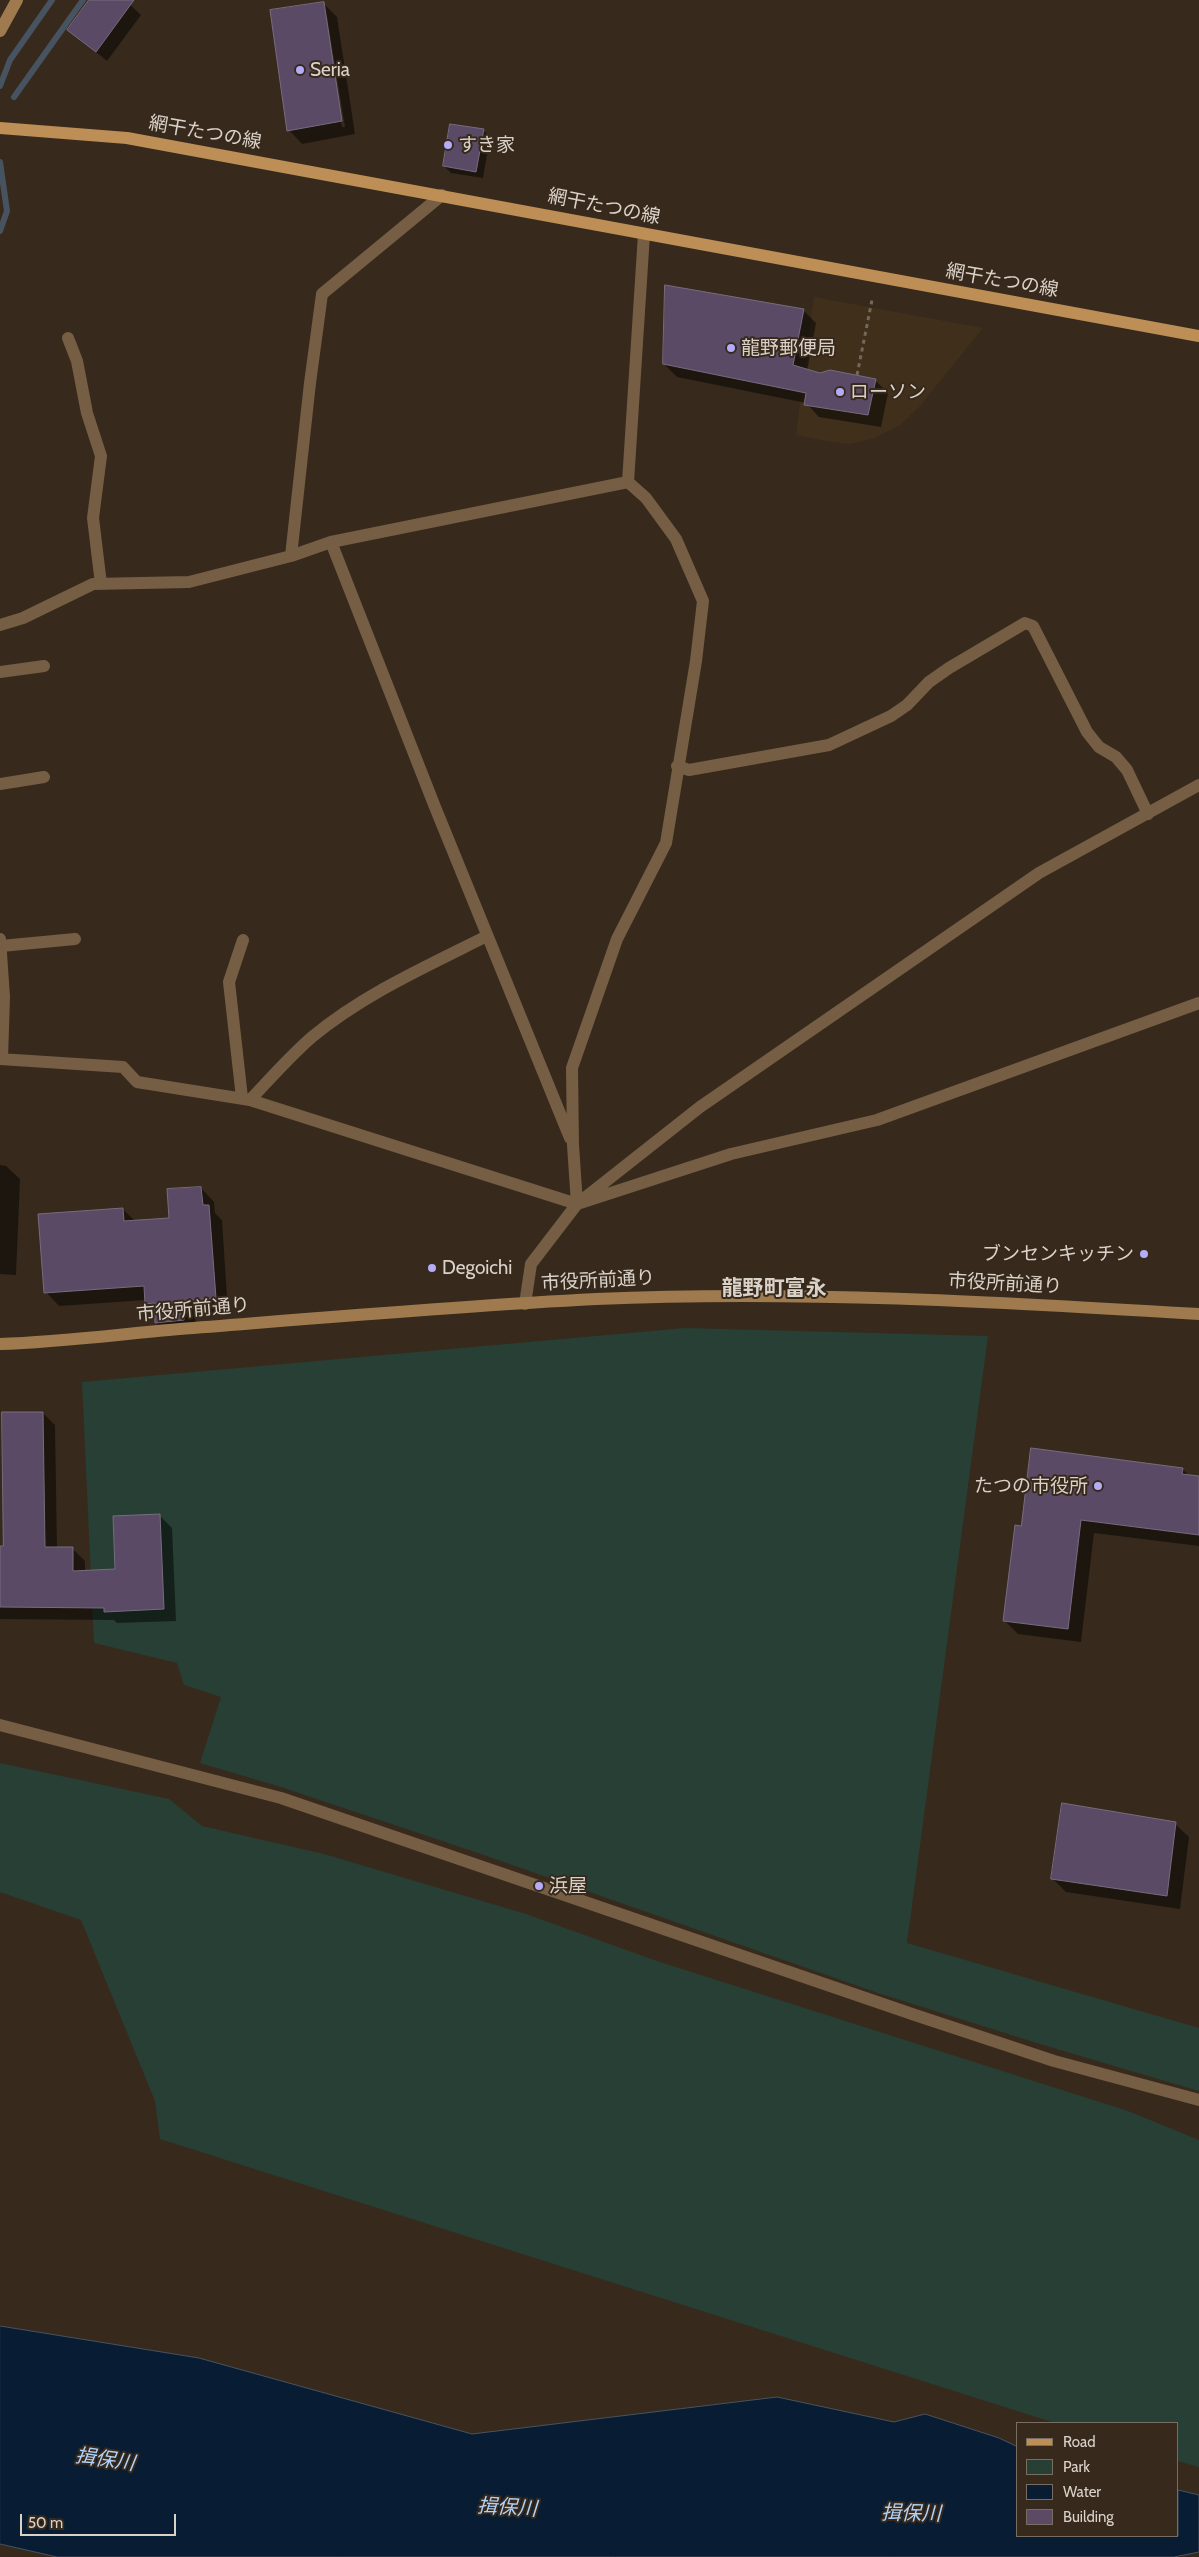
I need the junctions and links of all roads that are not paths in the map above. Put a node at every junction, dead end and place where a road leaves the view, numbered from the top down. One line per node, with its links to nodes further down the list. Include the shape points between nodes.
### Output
1 (17, 0): 2 (street)
2 (0, 31)
3 (0, 128): 4 (main road, 網干たつの線, via 127,138)
4 (442, 195): 5 (main road, 網干たつの線); 10 (street, via 322,294)
5 (644, 234): 6 (main road, 網干たつの線); 8 (street)
6 (1199, 336)
7 (68, 338): 11 (street, via 101,456 93,518)
8 (628, 482): 9 (street); 15 (street, via 646,498 676,539 703,601)
9 (331, 542): 10 (street); 20 (street)
10 (291, 556): 11 (street, via 189,582)
11 (101, 584): 12 (street, via 93,584 24,618)
12 (0, 624)
13 (44, 666): 14 (street)
14 (0, 672)
15 (677, 766): 19 (street, via 689,770 828,745 890,716 949,668 1026,623 1033,626 1087,732 1099,748 1116,757 1127,770); 27 (street, via 666,842 617,939 572,1068)
16 (44, 777): 17 (street)
17 (0, 784)
18 (1199, 785): 19 (street)
19 (1148, 814): 28 (street, via 1039,874 700,1107)
20 (487, 936): 26 (street, via 353,1006 311,1038); 27 (street)
21 (75, 939): 23 (street)
22 (243, 940): 26 (street, via 229,982)
23 (1, 942): 25 (street, via 4,997)
24 (1199, 1002): 28 (street, via 877,1120 731,1154)
25 (1, 1059): 26 (street, via 124,1067 136,1082)
26 (246, 1099): 28 (street)
27 (573, 1144): 28 (street)
28 (577, 1204): 29 (street, via 530,1264)
29 (525, 1304): 30 (street, 市役所前通り, via 697,1295 817,1296 1009,1302); 31 (street, 市役所前通り)
30 (1199, 1314)
31 (0, 1344)
32 (0, 1725): 33 (street, via 281,1798 1054,2061)
33 (1199, 2100)

